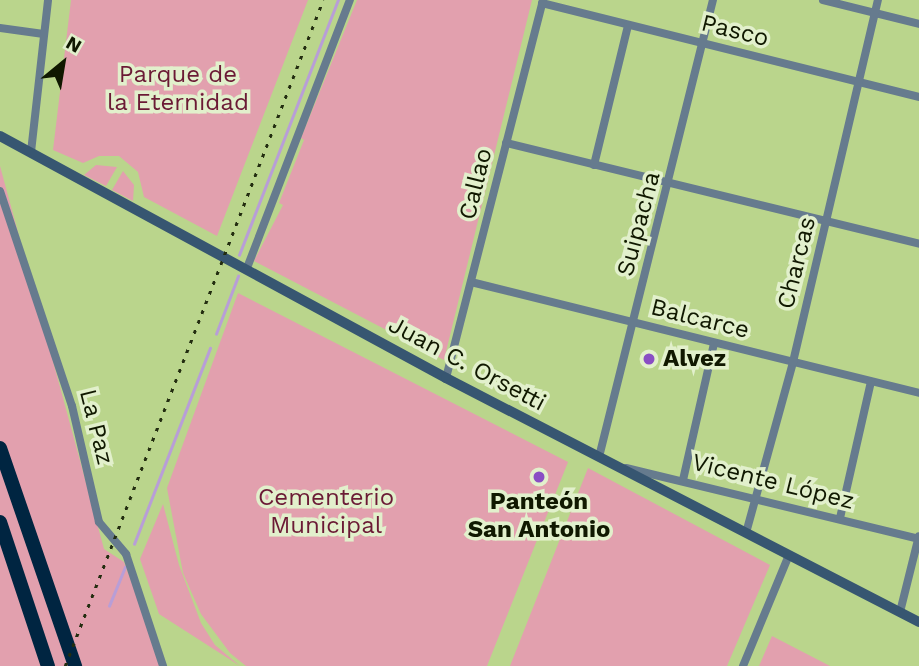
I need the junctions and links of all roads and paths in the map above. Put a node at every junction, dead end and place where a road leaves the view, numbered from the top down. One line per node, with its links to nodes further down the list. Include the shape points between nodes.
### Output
1 (48, 0): 11 (street)
2 (350, 0): 23 (street)
3 (713, 0): 12 (street, Suipacha)
4 (823, 0): 7 (street)
5 (878, 0): 7 (street, Charcas)
6 (543, 2): 8 (street, Pasco); 16 (street, Callao)
7 (875, 13): 9 (street); 13 (street, Charcas)
8 (628, 24): 12 (street, Pasco); 18 (street)
9 (919, 24)
10 (0, 28): 11 (street)
11 (44, 34): 17 (street)
12 (704, 43): 13 (street, Pasco); 19 (street, Suipacha)
13 (860, 82): 14 (street, Pasco); 21 (street, Charcas)
14 (919, 97)
15 (0, 136): 17 (street, Juan C. Orsetti)
16 (506, 143): 18 (street); 24 (street, Callao)
17 (31, 152): 23 (street, Juan C. Orsetti)
18 (594, 165): 19 (street)
19 (670, 183): 21 (street); 25 (street, Suipacha)
20 (0, 191): 45 (street, La Paz, via 72,406 99,522 126,554)
21 (827, 222): 22 (street); 27 (street, Charcas)
22 (919, 244)
23 (247, 268): 28 (street, Juan C. Orsetti)
24 (471, 282): 25 (street, Balcarce); 28 (street, Callao)
25 (634, 322): 26 (street, Balcarce); 32 (street, Suipacha)
26 (714, 343): 27 (street, Balcarce); 34 (street)
27 (793, 362): 29 (street, Balcarce); 35 (street, Charcas)
28 (446, 378): 32 (street, Juan C. Orsetti)
29 (871, 382): 30 (street, Balcarce); 36 (street)
30 (919, 393)
31 (0, 448): 44 (highway)
32 (599, 457): 33 (street, Juan C. Orsetti)
33 (617, 466): 34 (street, Vicente López); 38 (street, Juan C. Orsetti)
34 (683, 480): 35 (street, Vicente López)
35 (757, 498): 36 (street, Vicente López); 38 (street, Charcas)
36 (840, 518): 39 (street, Vicente López)
37 (0, 522): 43 (highway)
38 (746, 533): 40 (street, Juan C. Orsetti)
39 (919, 538): 41 (street)
40 (789, 555): 41 (street, Juan C. Orsetti); 46 (street)
41 (900, 612): 42 (street, Juan C. Orsetti)
42 (919, 622)
43 (47, 662)
44 (75, 666)
45 (163, 666)
46 (743, 666)

